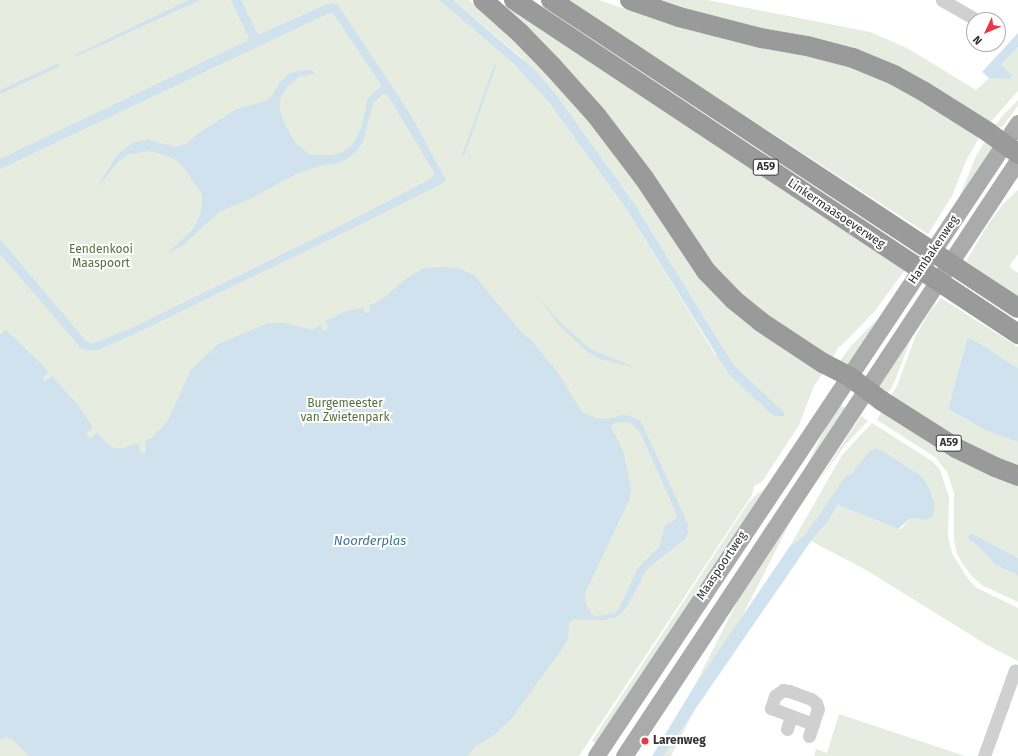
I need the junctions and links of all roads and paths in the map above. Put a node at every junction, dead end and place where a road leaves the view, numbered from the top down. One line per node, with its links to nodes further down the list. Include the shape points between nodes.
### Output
1 (483, 0): 12 (highway, via 520,33 596,115 639,172 693,253 718,284 761,322 826,365)
2 (514, 0): 11 (highway, Linkermaasoeverweg / A59)
3 (550, 0): 10 (highway, Linkermaasoeverweg / A59)
4 (630, 0): 8 (highway, via 679,17 853,58 924,91)
5 (942, 0): 6 (street)
6 (966, 14)
7 (1018, 123): 8 (main road, Hambakenweg)
8 (1011, 149): 12 (main road, Hambakenweg, via 949,228)
9 (1018, 160): 13 (main road, Hambakenweg)
10 (1018, 308)
11 (1018, 334)
12 (850, 377): 13 (highway); 20 (main road, Maaspoortweg)
13 (867, 388): 14 (highway, A59, via 882,401 956,448); 21 (main road, Maaspoortweg)
14 (1018, 476)
15 (1014, 670): 22 (street)
16 (791, 716): 17 (street); 17 (street, via 771,708 779,692 789,691 812,699 818,709); 18 (street)
17 (813, 724): 19 (street)
18 (787, 729)
19 (808, 736)
20 (596, 756)
21 (624, 756)
22 (984, 756)

